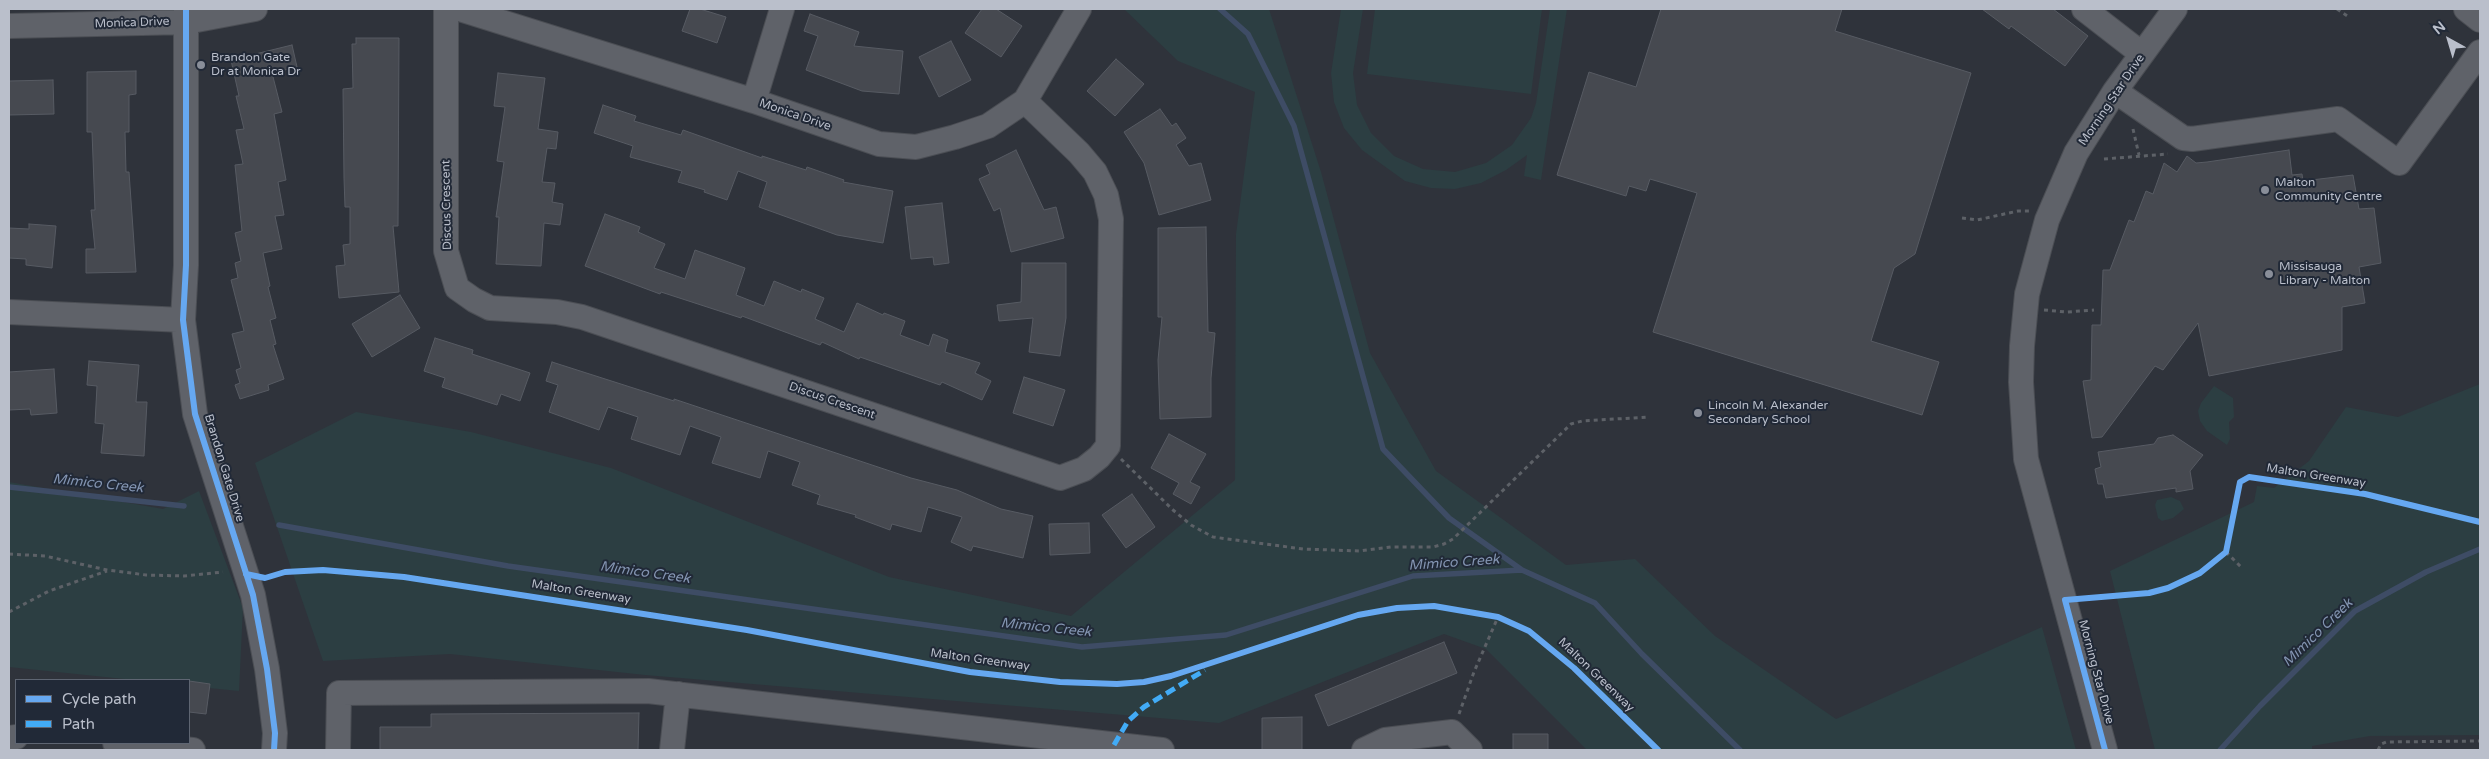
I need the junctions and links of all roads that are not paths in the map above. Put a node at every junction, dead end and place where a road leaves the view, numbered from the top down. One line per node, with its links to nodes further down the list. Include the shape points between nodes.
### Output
1 (255, 9): 9 (street, Monica Drive)
2 (446, 9): 16 (street, Discus Crescent, via 446,251 457,288 490,308 557,312 582,317 1060,478 1084,469 1108,446 1110,219 1106,195 1095,172 1079,152)
3 (460, 9): 15 (street, Monica Drive)
4 (782, 9): 15 (street)
5 (1079, 9): 16 (street, Monica Drive)
6 (2084, 9): 13 (street)
7 (2175, 9): 13 (street, Morning Star Drive)
8 (2466, 9): 10 (street)
9 (186, 15): 11 (street, Monica Drive); 18 (street, Brandon Gate Drive)
10 (2480, 20)
11 (9, 26)
12 (2480, 52): 14 (street, via 2399,163 2338,119 2183,138)
13 (2142, 54): 14 (street, Morning Star Drive)
14 (2115, 91): 32 (street, Morning Star Drive, via 2076,153 2050,214 2027,294 2021,382 2026,459)
15 (754, 101): 16 (street, Monica Drive, via 879,144 916,147 988,126)
16 (1025, 101)
17 (9, 312): 18 (street)
18 (183, 320): 26 (street, Brandon Gate Drive, via 195,414 253,596 267,669)
19 (678, 694): 20 (street); 27 (street, via 648,691 339,693); 28 (street)
20 (1035, 743): 22 (street)
21 (121, 744): 23 (street)
22 (1087, 746): 24 (street)
23 (153, 749): 25 (street)
24 (1137, 749): 29 (street)
25 (193, 750)
26 (274, 750)
27 (338, 750)
28 (672, 750)
29 (1162, 750)
30 (1364, 750): 31 (street, via 1384,740 1452,732)
31 (1470, 750)
32 (2105, 750)

